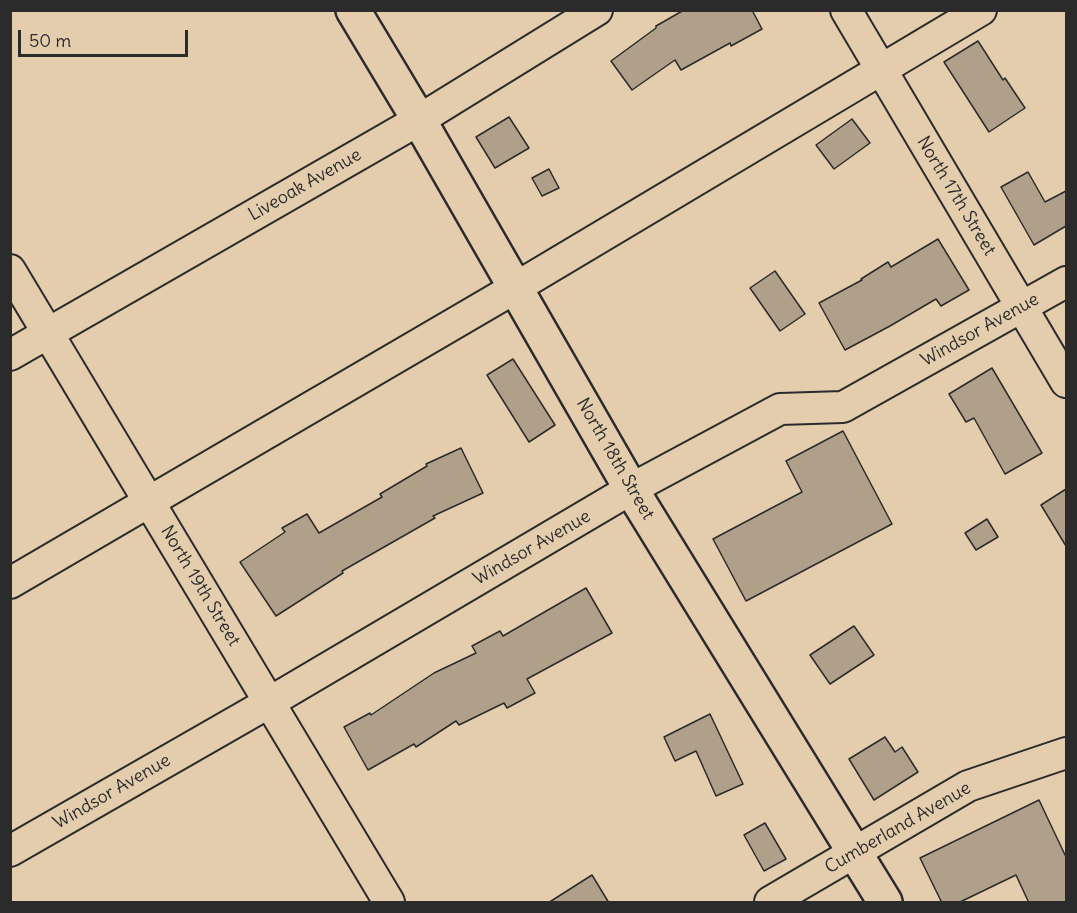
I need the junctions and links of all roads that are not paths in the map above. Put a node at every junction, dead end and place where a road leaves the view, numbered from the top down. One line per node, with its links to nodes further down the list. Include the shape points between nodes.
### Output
1 (353, 10): 6 (main road, North 18th Street)
2 (597, 10): 6 (street, Liveoak Avenue)
3 (846, 10): 5 (street, North 17th Street)
4 (981, 10): 5 (street)
5 (881, 70): 9 (street); 10 (street, North 17th Street)
6 (419, 120): 9 (main road, North 18th Street); 11 (street, Liveoak Avenue)
7 (10, 270): 11 (street, North 19th Street)
8 (1066, 282): 10 (street, Windsor Avenue)
9 (515, 288): 14 (main road, North 18th Street); 15 (street)
10 (1021, 306): 13 (street, North 17th Street); 14 (street, Windsor Avenue, via 843,407 780,408)
11 (49, 333): 12 (street, Liveoak Avenue); 15 (street, North 19th Street)
12 (10, 355)
13 (1066, 382)
14 (632, 489): 17 (street, Windsor Avenue); 20 (main road, North 18th Street)
15 (149, 501): 16 (street); 17 (street, North 19th Street)
16 (10, 584)
17 (270, 702): 19 (street, Windsor Avenue); 21 (street, North 19th Street)
18 (1066, 753): 20 (street, Cumberland Avenue, via 968,786)
19 (10, 851)
20 (854, 851): 22 (street, Cumberland Avenue); 23 (main road, North 18th Street)
21 (389, 903)
22 (770, 903)
23 (885, 903)

